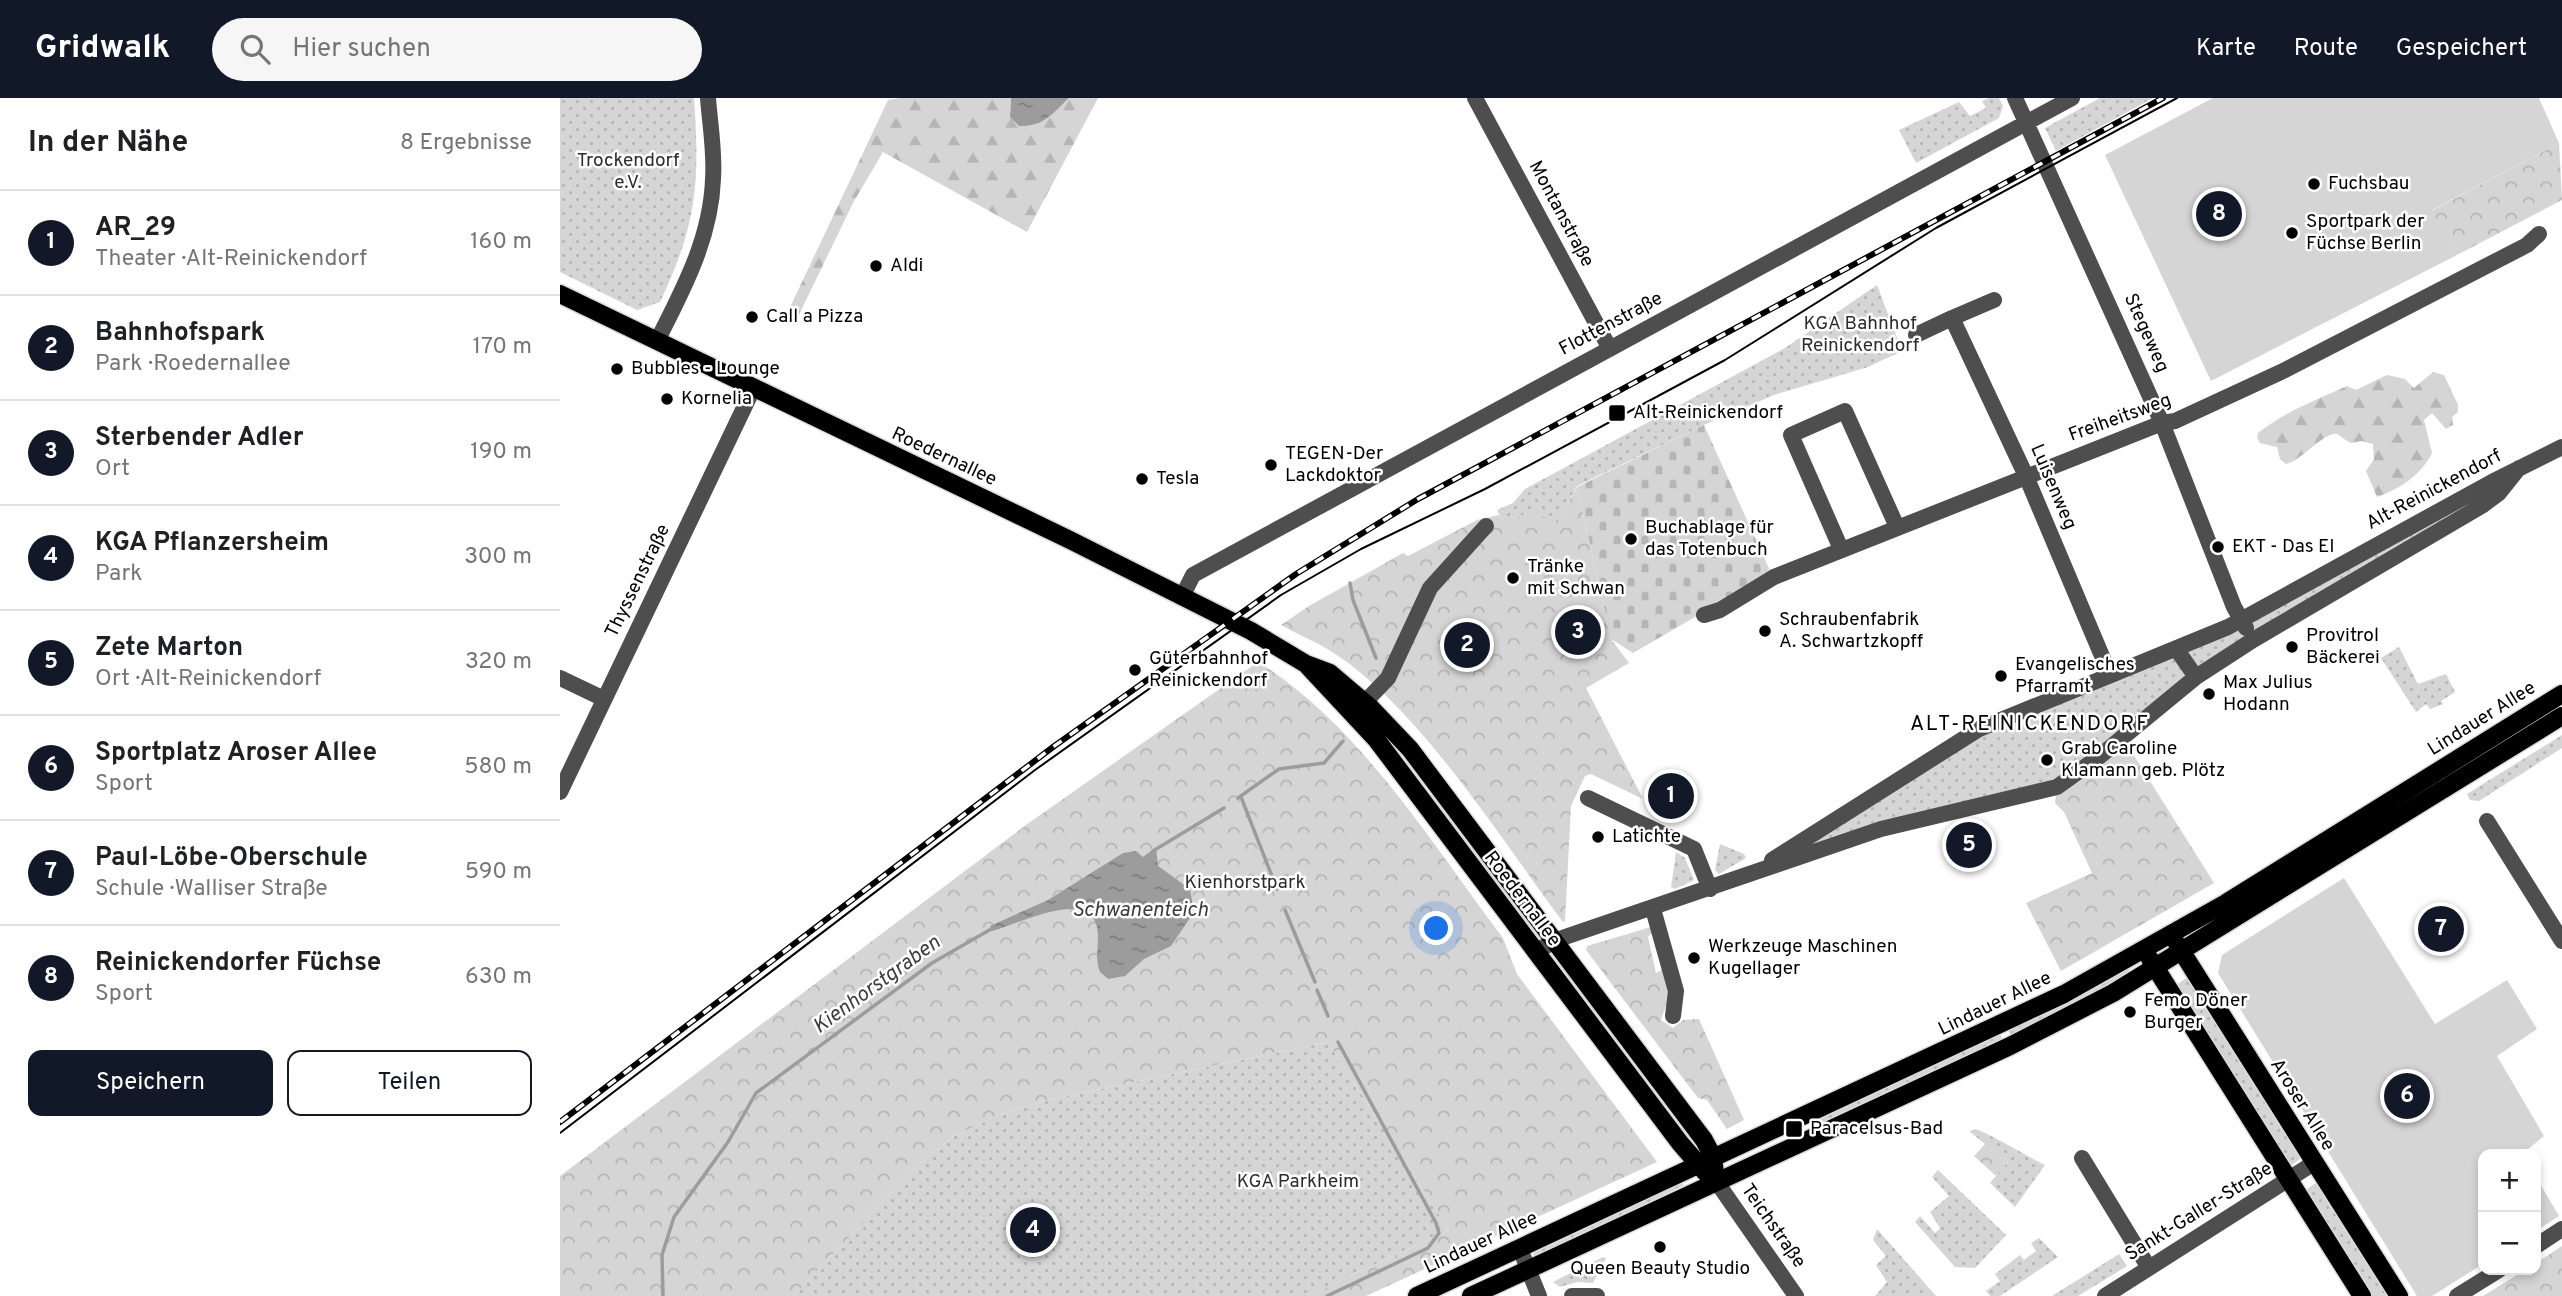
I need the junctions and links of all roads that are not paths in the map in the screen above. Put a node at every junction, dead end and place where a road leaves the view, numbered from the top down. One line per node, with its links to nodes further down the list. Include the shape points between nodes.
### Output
1 (708, 98): 11 (street, via 713,179 707,227)
2 (1475, 98): 12 (street, Montanstraße)
3 (2015, 98): 5 (street, Stegeweg)
4 (2072, 98): 5 (street, Flottenstraße)
5 (2026, 123): 12 (street, Flottenstraße); 14 (street, Stegeweg)
6 (2539, 234): 14 (street, Freiheitsweg, via 2527,245 2293,366)
7 (560, 294): 11 (main road, Roedernallee)
8 (1994, 300): 9 (street)
9 (1952, 318): 10 (street); 17 (street, Luisenweg)
10 (1916, 335)
11 (657, 341): 13 (main road, Roedernallee)
12 (1610, 349): 23 (street, Flottenstraße, via 1193,575)
13 (753, 389): 23 (main road, Roedernallee); 33 (street, Thyssenstraße)
14 (2162, 424): 17 (street, Freiheitsweg); 25 (street, Stegeweg)
15 (2562, 447): 16 (street, Alt-Reinickendorf)
16 (2519, 468): 21 (street, Alt-Reinickendorf); 22 (street, Alt-Reinickendorf, via 2483,505)
17 (2026, 476): 19 (street, Freiheitsweg); 29 (street, Luisenweg)
18 (1486, 526): 34 (street, via 1430,588 1388,678)
19 (1897, 527): 20 (street, Freiheitsweg); 20 (street, via 1845,411 1791,435)
20 (1841, 549): 24 (street, Freiheitsweg, via 1774,577)
21 (2333, 570): 22 (street); 25 (street, Alt-Reinickendorf)
22 (2343, 587): 26 (street, Alt-Reinickendorf)
23 (1182, 597): 28 (main road, Roedernallee)
24 (1704, 615)
25 (2242, 621): 26 (street, Stegeweg); 27 (street, Alt-Reinickendorf)
26 (2253, 640): 30 (street, Alt-Reinickendorf)
27 (2177, 650): 29 (street, Alt-Reinickendorf); 30 (street)
28 (1306, 664): 34 (main road, Roedernallee, via 1330,673); 46 (main road, Roedernallee, via 1376,739)
29 (2110, 676): 39 (street, Alt-Reinickendorf, via 1979,729)
30 (2196, 677): 39 (street, Alt-Reinickendorf, via 2057,787 1881,829)
31 (560, 678): 33 (street)
32 (2562, 694): 42 (main road, Lindauer Allee)
33 (604, 699): 36 (street, Thyssenstraße)
34 (1365, 702): 43 (main road, Roedernallee, via 1410,749)
35 (2562, 716): 47 (main road, Lindauer Allee)
36 (560, 792)
37 (1588, 798): 40 (street, via 1694,849)
38 (2487, 821): 44 (street)
39 (1752, 874): 40 (street, Alt-Reinickendorf)
40 (1710, 889): 41 (street, Alt-Reinickendorf)
41 (1653, 909): 43 (street, Alt-Reinickendorf); 49 (street, via 1676,991)
42 (2172, 935): 45 (main road, Lindauer Allee); 47 (main road, Aroser Allee)
43 (1555, 941): 46 (street, Alt-Reinickendorf); 51 (main road, Roedernallee, via 1693,1127)
44 (2562, 941)
45 (2145, 950): 48 (main road); 51 (main road, Lindauer Allee, via 2001,1026)
46 (1535, 951): 51 (main road, Roedernallee)
47 (2182, 953): 48 (main road, Lindauer Allee); 52 (main road, Aroser Allee)
48 (2156, 968): 53 (main road); 54 (main road, Lindauer Allee, via 2010,1046)
49 (1673, 1016)
50 (2082, 1158): 58 (street)
51 (1705, 1161): 54 (main road); 57 (main road, Lindauer Allee)
52 (2314, 1163): 53 (street, Sankt-Galler-Straße); 70 (main road, Aroser Allee)
53 (2288, 1180): 58 (street, Sankt-Galler-Straße); 69 (main road)
54 (1716, 1181): 59 (main road, Lindauer Allee); 67 (street, Teichstraße)
55 (2562, 1229): 56 (street)
56 (2541, 1243)
57 (1520, 1249): 59 (street); 62 (main road, Lindauer Allee)
58 (2149, 1268): 61 (street, Sankt-Galler-Straße)
59 (1529, 1269): 63 (main road, Lindauer Allee); 64 (street)
60 (2491, 1275): 71 (street)
61 (2130, 1289): 68 (street, Sankt-Galler-Straße)
62 (1417, 1296)
63 (1471, 1296)
64 (1539, 1296)
65 (1572, 1296): 66 (street)
66 (1597, 1296)
67 (1796, 1296)
68 (2105, 1296)
69 (2362, 1296)
70 (2399, 1296)
71 (2457, 1296)

